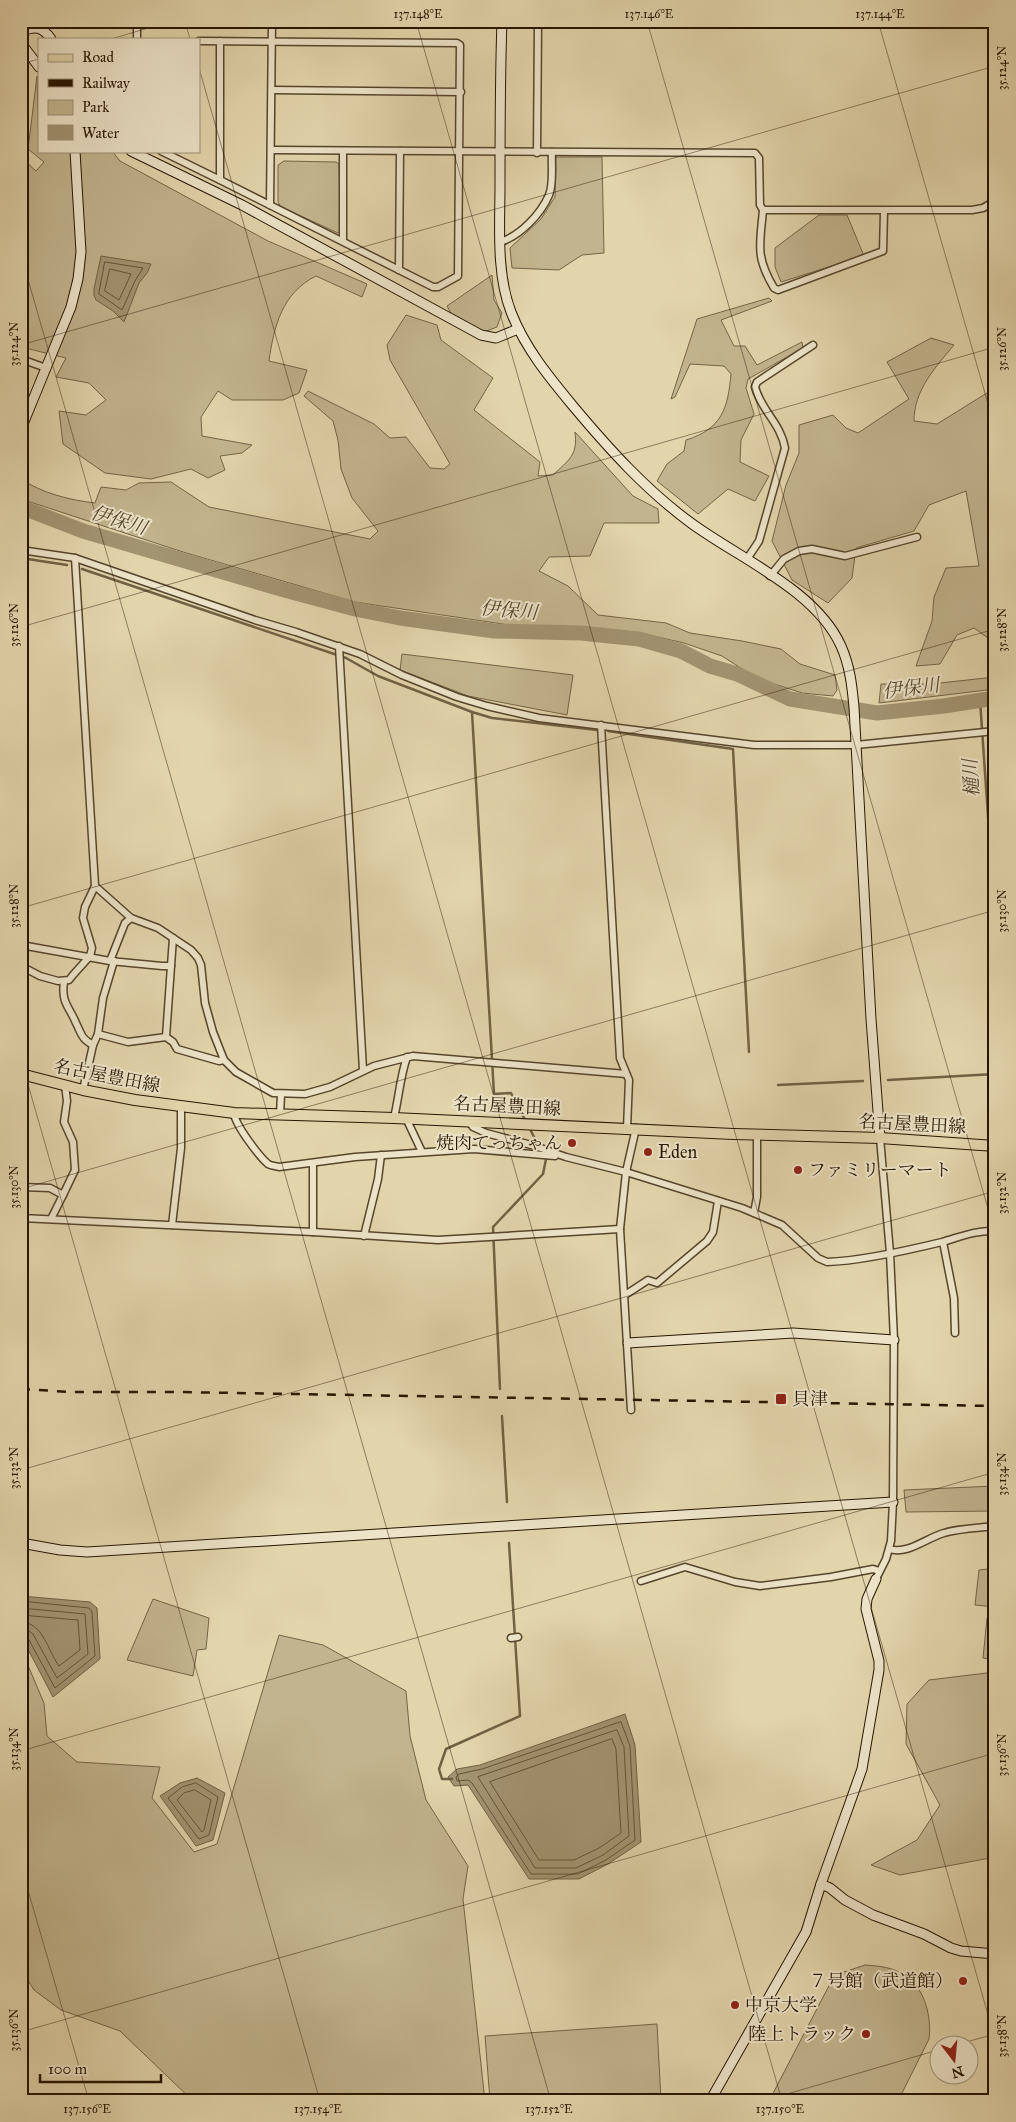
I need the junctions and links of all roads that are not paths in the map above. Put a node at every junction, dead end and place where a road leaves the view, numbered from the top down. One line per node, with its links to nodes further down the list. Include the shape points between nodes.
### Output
1 (137, 21): 7 (street)
2 (272, 21): 10 (street)
3 (502, 21): 23 (street)
4 (538, 21): 24 (street)
5 (21, 32): 6 (street, via 40,28)
6 (51, 38)
7 (137, 38)
8 (200, 41): 9 (street)
9 (220, 41): 10 (street); 25 (street)
10 (272, 41): 13 (street); 14 (street, via 459,44 462,48)
11 (21, 43): 12 (street)
12 (38, 66)
13 (272, 90): 14 (street); 15 (street)
14 (461, 92): 17 (street)
15 (272, 150): 16 (street); 27 (street)
16 (343, 151): 20 (street); 30 (street)
17 (460, 151): 20 (street); 23 (street); 32 (street, via 458,276 433,287)
18 (75, 152): 36 (street, via 80,268 70,307)
19 (134, 152): 33 (street, via 242,206 481,335 496,338)
20 (400, 152): 32 (street)
21 (552, 152): 24 (street); 28 (street, via 755,154 759,158 760,205); 31 (street, via 550,194 536,215 514,237)
22 (168, 153): 25 (street)
23 (500, 153): 24 (street); 31 (street)
24 (537, 153)
25 (220, 180): 27 (street)
26 (995, 201): 29 (street, via 972,210)
27 (270, 205): 30 (street)
28 (763, 210): 29 (street); 29 (street, via 761,263 778,290 882,251)
29 (884, 212)
30 (343, 241): 32 (street)
31 (500, 242): 33 (street, via 503,281)
32 (399, 270)
33 (518, 329): 41 (street, via 548,375 618,458 690,523)
34 (813, 345): 41 (street, via 757,382 755,387 758,399 778,425 785,448 759,541)
35 (21, 359): 36 (street)
36 (46, 368): 37 (street)
37 (21, 429)
38 (917, 537): 42 (street, via 845,556 812,549 799,551 784,559)
39 (21, 550): 40 (street)
40 (76, 558): 43 (street); 47 (street)
41 (747, 559): 42 (street)
42 (770, 576): 46 (street, via 808,603 841,646 851,680)
43 (339, 648): 44 (street, via 360,654 429,687 487,706 539,718); 61 (street)
44 (601, 725): 46 (street, via 754,745); 63 (street, via 620,1058)
45 (995, 731): 46 (street)
46 (856, 742): 75 (street)
47 (95, 886): 48 (street); 51 (street, via 83,918 92,948)
48 (131, 918): 49 (street, via 158,928); 52 (street, via 125,923)
49 (173, 938): 54 (street); 60 (street, via 198,958 205,1003)
50 (21, 944): 51 (street)
51 (90, 956): 52 (street); 55 (street)
52 (112, 961): 54 (street); 56 (street)
53 (21, 966): 55 (street, via 47,979)
54 (171, 966): 57 (street)
55 (64, 982): 58 (street, via 66,1007 79,1034)
56 (98, 1034): 57 (street, via 128,1042); 58 (street)
57 (166, 1037): 60 (street, via 176,1049)
58 (93, 1045): 65 (street)
59 (407, 1057): 61 (street); 63 (street); 70 (street, via 400,1075)
60 (224, 1060): 66 (street, via 236,1072)
61 (363, 1070): 66 (street, via 305,1094)
62 (21, 1074): 64 (main road, 名古屋豊田線)
63 (626, 1074): 73 (street)
64 (65, 1085): 65 (main road, 名古屋豊田線); 83 (street, via 64,1122 73,1142 76,1170)
65 (83, 1090): 67 (main road, 名古屋豊田線)
66 (281, 1095): 69 (street)
67 (181, 1107): 68 (main road, 名古屋豊田線); 88 (street, via 181,1148)
68 (234, 1114): 69 (main road, 名古屋豊田線); 80 (street, via 246,1137 269,1165)
69 (280, 1114): 70 (main road, 名古屋豊田線)
70 (394, 1118): 71 (main road, 名古屋豊田線)
71 (406, 1118): 72 (main road, 名古屋豊田線); 77 (street)
72 (468, 1121): 73 (main road, 名古屋豊田線); 78 (street, via 486,1133)
73 (632, 1128): 74 (main road, 名古屋豊田線); 81 (street)
74 (757, 1135): 75 (main road, 名古屋豊田線); 85 (street)
75 (880, 1138): 76 (main road, 名古屋豊田線); 94 (street)
76 (995, 1146)
77 (422, 1152): 78 (street, via 474,1149); 79 (street)
78 (547, 1152): 81 (street)
79 (381, 1155): 80 (street); 92 (street)
80 (313, 1163): 91 (street)
81 (626, 1172): 84 (street); 89 (street)
82 (21, 1187): 83 (street, via 50,1188)
83 (63, 1195): 87 (street)
84 (718, 1201): 85 (street); 95 (street, via 713,1232 707,1241 658,1283 648,1280)
85 (754, 1213): 94 (street, via 782,1225 818,1258 827,1262)
86 (21, 1218): 87 (street)
87 (51, 1219): 88 (street)
88 (172, 1225): 91 (street)
89 (620, 1229): 92 (street, via 438,1240); 95 (street)
90 (995, 1231): 93 (street, via 981,1230)
91 (313, 1232): 92 (street)
92 (364, 1236)
93 (943, 1242): 94 (street); 96 (street, via 954,1298)
94 (890, 1252): 97 (street)
95 (625, 1295): 98 (street)
96 (955, 1333)
97 (894, 1340): 98 (street, via 793,1333); 100 (street)
98 (628, 1343): 99 (street)
99 (631, 1410)
100 (893, 1502): 102 (street, via 87,1552); 103 (street)
101 (995, 1526): 103 (street, via 943,1533 908,1549)
102 (21, 1543)
103 (889, 1549): 104 (street)
104 (877, 1575): 105 (street, via 874,1569 760,1586 685,1567); 106 (street, via 866,1609 879,1670 866,1752)
105 (641, 1582)
106 (821, 1884): 107 (street, via 873,1915 951,1948); 108 (street, via 799,1947)
107 (995, 1954)
108 (710, 2101)

